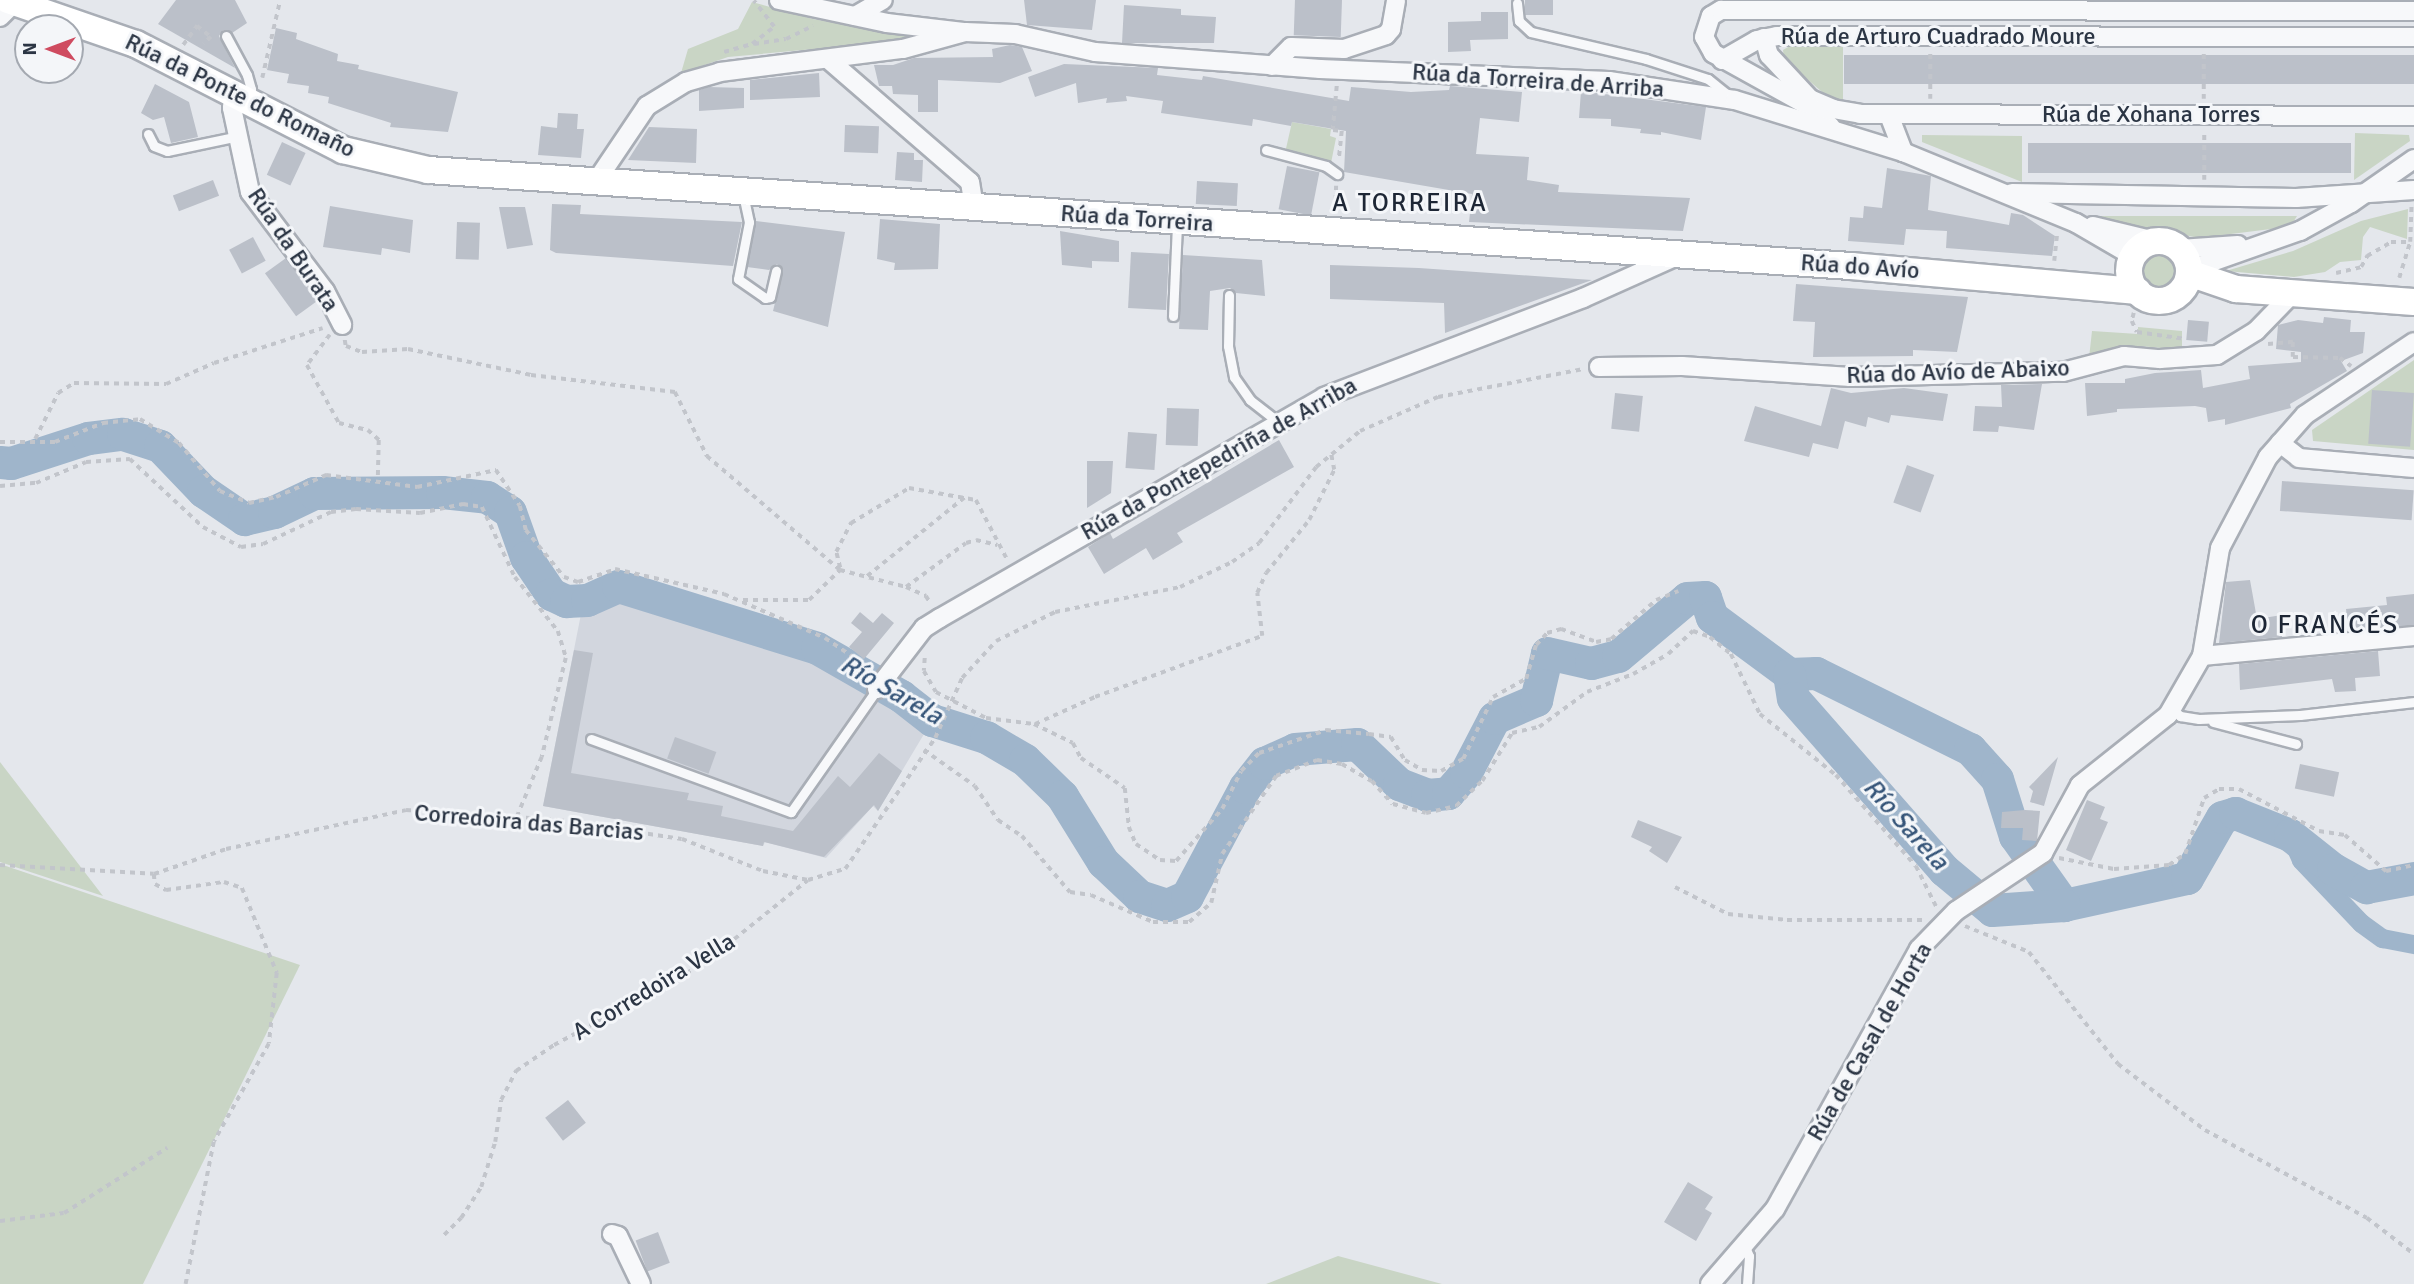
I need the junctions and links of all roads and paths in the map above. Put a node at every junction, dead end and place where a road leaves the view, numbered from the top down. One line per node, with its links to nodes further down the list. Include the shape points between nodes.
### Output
1 (279, 0): 26 (path)
2 (754, 0): 17 (path, via 774,27)
3 (779, 0): 10 (street)
4 (883, 0): 10 (street)
5 (1396, 0): 24 (street, Rúa da Torreira de Arriba, via 1386,35 1344,49 1291,47)
6 (1517, 4): 29 (lane, via 1518,20 1531,32 1708,79)
7 (42, 5): 8 (main road, Rúa da Ponte do Romaño); 26 (main road, Rúa da Ponte do Romaño)
8 (8, 6)
9 (2414, 11): 22 (street, Rúa de Arturo Cuadrado Moure, via 1721,10 1708,20 1704,37)
10 (855, 16): 12 (street)
11 (823, 20): 17 (path, via 786,39)
12 (965, 32): 21 (street, Rúa da Torreira de Arriba, via 938,43); 24 (street, Rúa da Torreira de Arriba, via 1015,34 1095,52)
13 (226, 36): 26 (lane, via 247,75 251,89)
14 (2414, 37): 15 (street, Rúa de Arturo Cuadrado Moure)
15 (1764, 38): 22 (street, Rúa de Arturo Cuadrado Moure); 30 (street, Rúa de Xohana Torres, via 1769,55 1810,99)
16 (204, 44): 18 (path, via 211,37 197,26)
17 (752, 44): 19 (path)
18 (181, 50)
19 (714, 55)
20 (2204, 55): 25 (path)
21 (829, 60): 43 (street, Rúa da Torreira de Arriba, via 720,72 672,88 647,106); 49 (street, via 970,182)
22 (1722, 60): 33 (street, via 1810,107)
23 (1930, 60): 28 (path)
24 (1272, 66): 29 (street, Rúa da Torreira de Arriba, via 1609,81)
25 (2204, 90)
26 (247, 93): 36 (street, Rúa da Burata, via 231,102); 43 (main road, Rúa da Ponte do Romaño, via 314,138 397,165)
27 (1336, 97): 41 (path, via 1333,130 1342,131)
28 (1930, 98)
29 (1735, 100): 33 (street, Rúa da Torreira de Arriba)
30 (1860, 114): 31 (street, Rúa de Xohana Torres); 35 (street)
31 (1889, 115): 32 (street, Rúa de Xohana Torres); 39 (street)
32 (2414, 116)
33 (1833, 130): 35 (street, Rúa da Torreira de Arriba)
34 (148, 134): 36 (lane, via 155,146 167,151)
35 (1851, 135): 39 (street, Rúa da Torreira de Arriba)
36 (239, 136): 65 (street, Rúa da Burata, via 250,192 325,291)
37 (2204, 143): 42 (path)
38 (1266, 150): 41 (lane, via 1326,166)
39 (1903, 152): 46 (street, Rúa da Torreira de Arriba)
40 (2414, 159): 47 (street)
41 (1337, 174): 51 (path)
42 (2204, 177)
43 (595, 183): 45 (main road, Rúa da Torreira)
44 (2414, 190): 47 (street)
45 (743, 192): 49 (main road, Rúa da Torreira); 56 (lane, via 749,222 738,279 770,297)
46 (2004, 193): 48 (street); 53 (street, Rúa da Torreira de Arriba)
47 (2362, 195): 48 (street); 57 (street, via 2300,231)
48 (2092, 197): 53 (street, via 2073,204)
49 (974, 208): 52 (main road, Rúa da Torreira)
50 (2411, 209): 54 (path)
51 (1334, 216)
52 (1177, 221): 55 (main road, Rúa da Torreira); 64 (lane)
53 (2068, 224): 58 (street, Rúa da Torreira de Arriba); 58 (street, Rúa da Torreira de Arriba); 59 (path)
54 (2410, 242): 60 (path, via 2391,242 2367,256 2361,267 2342,269); 61 (path)
55 (1680, 255): 59 (main road, Rúa do Avío); 71 (street, Rúa da Pontepedriña de Arriba, via 1583,298 1347,386)
56 (776, 271)
57 (2184, 272): 58 (main road); 58 (main road, via 2159,301); 62 (main road, via 2236,289)
58 (2138, 274): 59 (main road, Rúa do Avío); 66 (path, via 2132,321 2137,332)
59 (2047, 276)
60 (2327, 280)
61 (2406, 293): 62 (main road)
62 (2292, 294): 69 (street, Rúa do Avío de Abaixo, via 2256,331 2217,355 2124,356 2063,372 1852,377 1682,366)
63 (1229, 295): 71 (lane, via 1228,346 1234,377 1250,400)
64 (1173, 316)
65 (342, 324): 72 (path, via 272,342 166,384 74,383 58,393); 77 (path, via 307,365 339,423 368,430 379,440); 81 (path, via 346,346 362,352 408,349 531,375 675,392 707,456)
66 (2183, 336)
67 (2414, 342): 74 (street, Rúa de Casal de Horta, via 2305,415)
68 (2264, 344): 70 (path, via 2293,342 2293,357 2340,358)
69 (1599, 367): 75 (path, via 1438,397 1360,431)
70 (2355, 369)
71 (1278, 422): 82 (street, Rúa da Pontepedriña de Arriba)
72 (36, 439): 73 (path); 77 (path, via 55,442 103,423 140,419 179,443 220,491 249,503 276,497 326,475)
73 (0, 442)
74 (2280, 443): 76 (street, via 2299,458); 90 (street, Rúa de Casal de Horta, via 2247,490 2220,548)
75 (1331, 454): 93 (path, via 1315,467 1258,543 1232,562 1180,587 1055,612 996,641 962,678); 97 (path, via 1334,470 1309,520 1266,573 1257,593 1262,636)
76 (2414, 468)
77 (378, 480): 86 (path, via 417,486 496,470 520,506 526,530 564,578 579,582 615,569)
78 (0, 486): 101 (path, via 36,483 86,462 130,459 203,527 241,547 263,544 331,512 420,513 463,504 482,508 515,577 558,631 566,658 542,757)
79 (965, 497): 80 (path, via 983,507); 81 (path, via 917,488 900,490 845,531 836,552); 83 (path)
80 (997, 545): 82 (path); 84 (path, via 976,540 966,543)
81 (840, 570): 83 (path); 86 (path, via 809,600)
82 (1018, 572): 87 (street, Rúa da Pontepedriña de Arriba)
83 (867, 576): 84 (path)
84 (906, 587): 87 (path, via 926,596)
85 (1678, 591): 97 (path, via 1656,600 1611,639 1596,642 1561,629 1547,633 1536,645 1526,679 1493,697 1463,759 1441,771 1422,769 1405,760 1391,737 1370,734 1326,730 1258,753 1241,771 1222,809 1176,861 1160,860 1136,844 1129,827 1125,788 1081,758 1073,743)
86 (742, 600): 91 (path, via 825,638)
87 (940, 618): 88 (street, Rúa da Pontepedriña de Arriba)
88 (924, 628): 92 (street, Rúa da Pontepedriña de Arriba); 93 (path, via 924,671 936,692)
89 (2414, 636): 90 (street)
90 (2202, 656): 95 (street, Rúa de Casal de Horta)
91 (856, 660)
92 (877, 689): 98 (lane, via 791,812)
93 (954, 699): 97 (path, via 986,718); 100 (path, A Corredoira Vella)
94 (2414, 702): 96 (lane, via 2300,715)
95 (2172, 709): 96 (lane, via 2180,716); 102 (street, Rúa de Casal de Horta, via 2139,742 2080,786)
96 (2199, 719): 99 (lane)
97 (1034, 724)
98 (591, 739)
99 (2296, 744)
100 (924, 750): 106 (path, A Corredoira Vella, via 899,796 845,869); 108 (path, via 975,786 998,820 1022,836 1070,892 1090,895 1153,922 1189,922 1211,903 1222,854 1276,776 1317,760 1342,764 1372,781 1393,804 1426,813 1456,806 1482,781 1512,733 1539,727 1587,692 1668,654 1693,631 1710,637 1731,654 1760,714 1836,775 1916,866)
101 (517, 817): 105 (path, Corredoira das Barcias, via 405,810 226,849); 106 (path, Corredoira das Barcias, via 682,839 763,871)
102 (2040, 855): 104 (path, via 2114,869 2169,866 2185,854 2204,798 2219,789 2239,789 2319,831 2346,835 2386,871); 108 (street, Rúa de Casal de Horta)
103 (0, 865): 105 (path, Corredoira das Barcias)
104 (2414, 865)
105 (155, 874): 115 (path, via 155,884 166,890 224,882 242,888 277,974 268,1044 214,1142)
106 (808, 880): 112 (path, A Corredoira Vella, via 703,964 554,1045 516,1071 501,1100 481,1188)
107 (1675, 887): 108 (path, via 1706,906 1754,918)
108 (1951, 915): 113 (street, Rúa de Casal de Horta, via 1919,949 1775,1209); 114 (path, via 2029,952 2118,1063 2205,1130 2367,1218)
109 (167, 1148): 110 (path, via 64,1213)
110 (0, 1221)
111 (612, 1234): 116 (street, via 618,1236)
112 (444, 1235)
113 (1745, 1247): 117 (street, Rúa de Casal de Horta); 118 (lane, via 1749,1256)
114 (2414, 1254)
115 (186, 1284)
116 (641, 1284)
117 (1710, 1284)
118 (1747, 1284)

